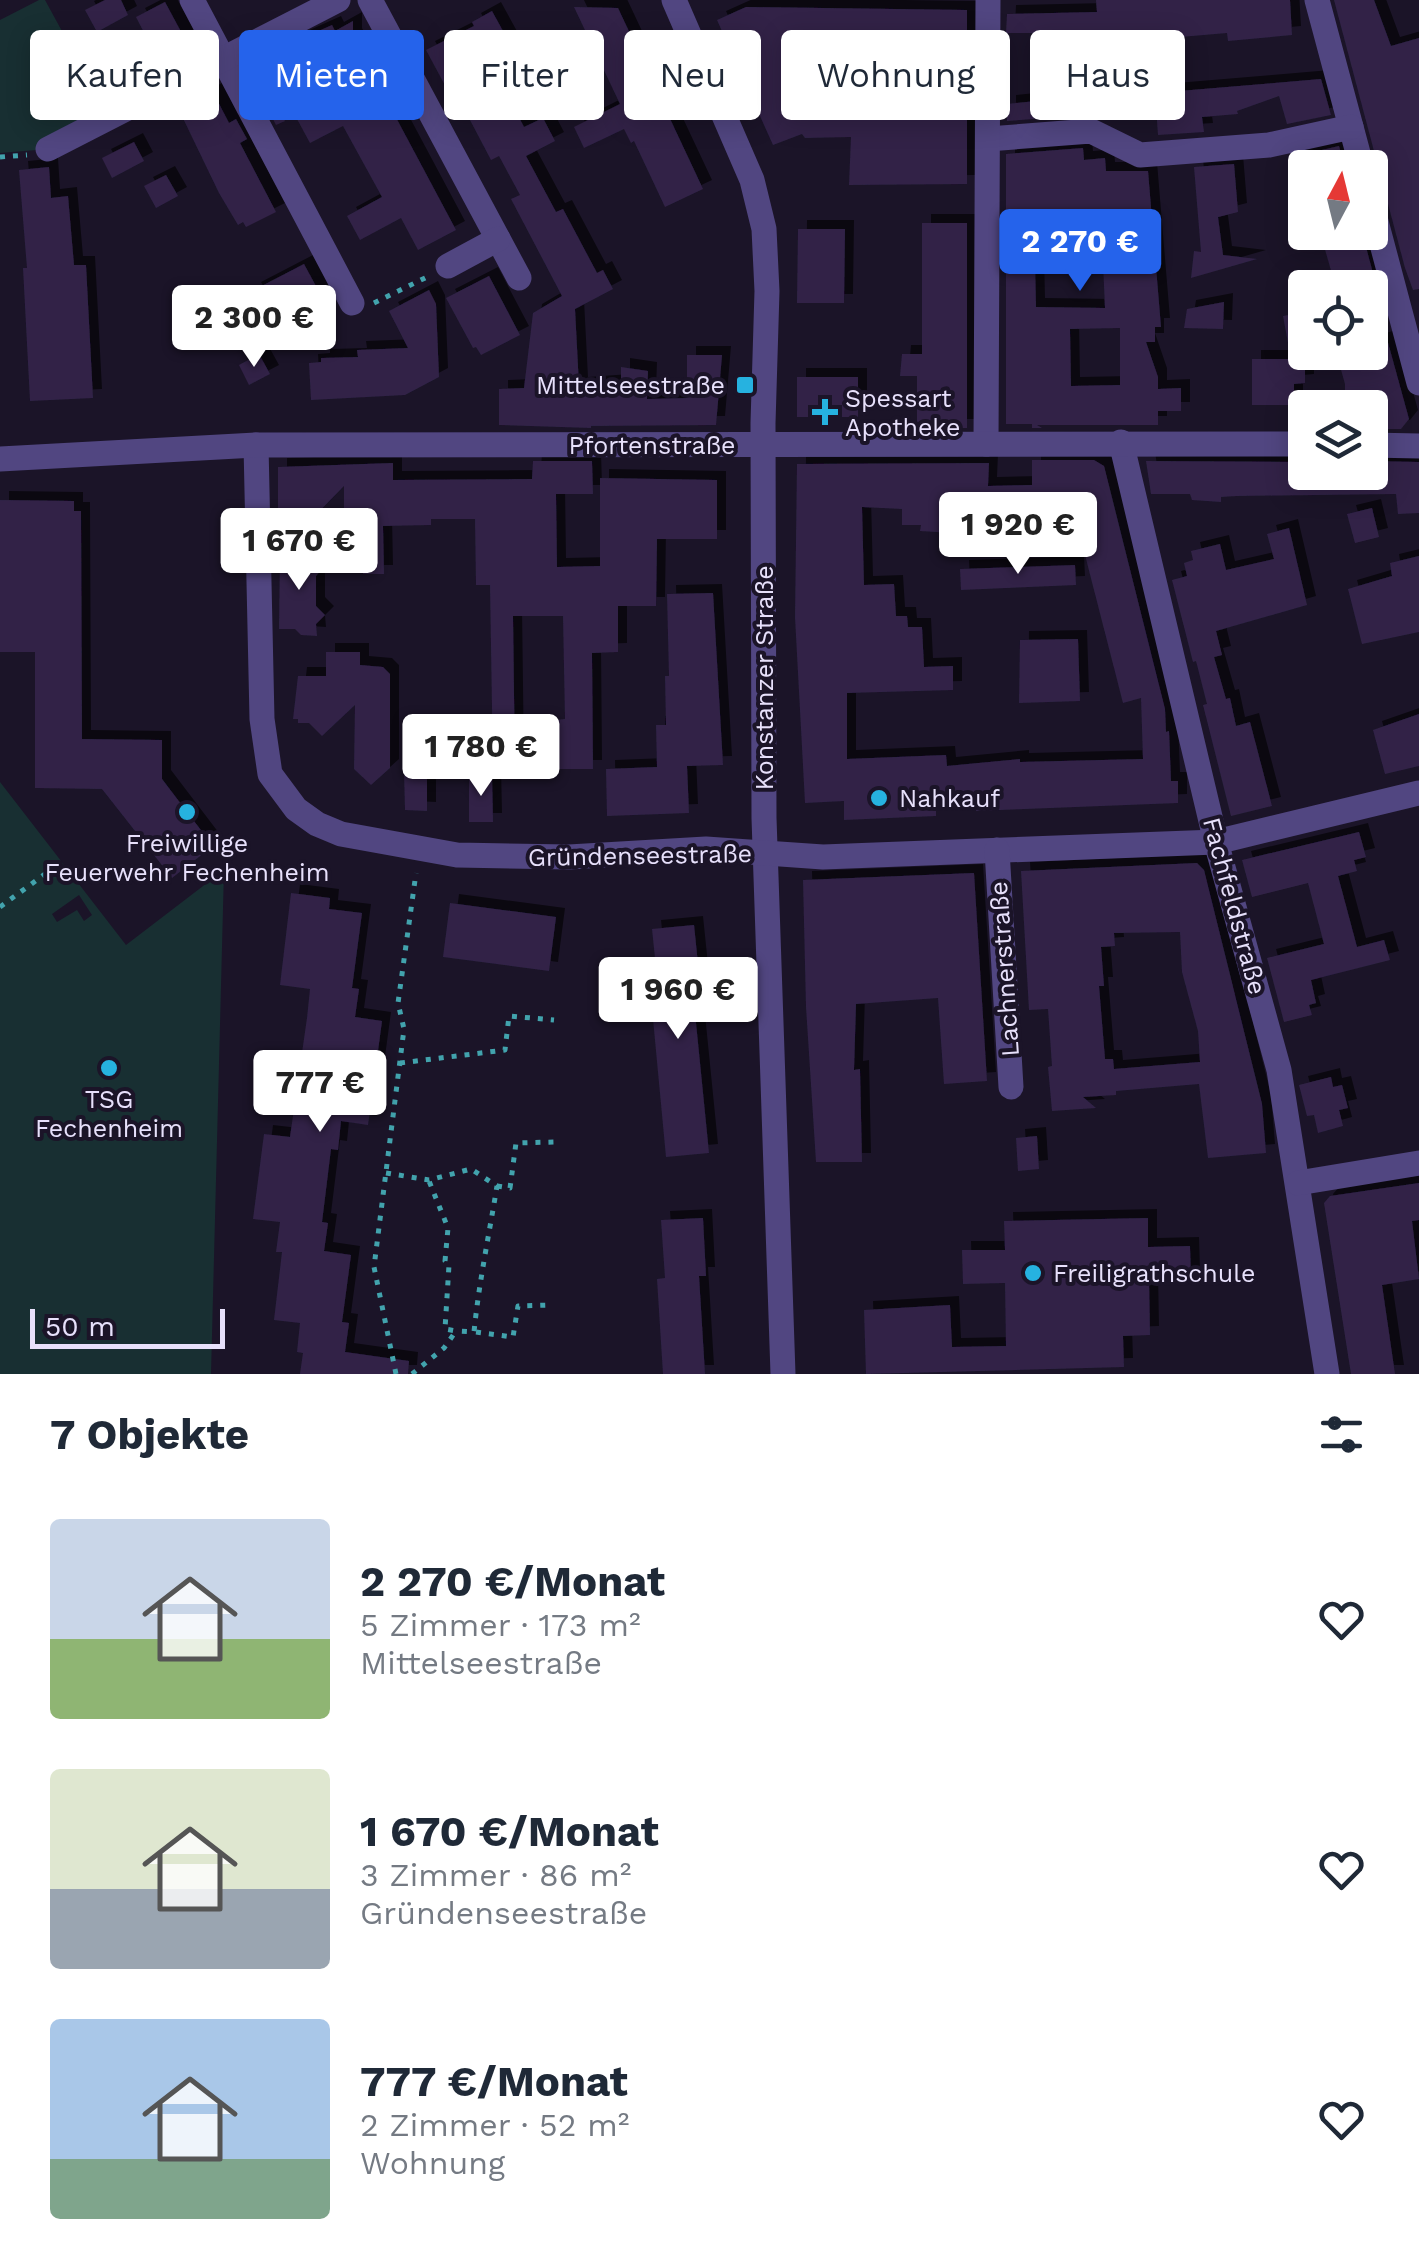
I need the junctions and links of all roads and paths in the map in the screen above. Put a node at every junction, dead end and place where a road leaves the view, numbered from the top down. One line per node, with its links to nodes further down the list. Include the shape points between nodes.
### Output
1 (192, 0): 7 (street)
2 (338, 0): 7 (street)
3 (370, 0): 12 (street)
4 (674, 0): 19 (street, Konstanzer Straße, via 759,201 766,261)
5 (988, 0): 9 (street)
6 (1317, 0): 8 (street)
7 (222, 57): 10 (street); 16 (street)
8 (1351, 128): 9 (street, via 1270,145 1140,155 1090,131); 11 (street)
9 (988, 138): 20 (street)
10 (48, 149)
11 (1357, 150)
12 (498, 239): 14 (street); 15 (street)
13 (1384, 250): 17 (street)
14 (448, 266): 16 (path, via 367,307)
15 (520, 278)
16 (352, 303)
17 (1419, 383)
18 (1121, 442): 20 (street, Pfortenstraße); 21 (street, Pfortenstraße); 27 (street, Fachfeldstraße)
19 (764, 444): 20 (street, Pfortenstraße); 22 (street, Pfortenstraße); 30 (street, Konstanzer Straße)
20 (986, 444)
21 (1288, 444)
22 (256, 445): 25 (street, Pfortenstraße); 28 (street, Gründenseestraße, via 262,719 270,774 296,809 317,824)
23 (1388, 445): 24 (street)
24 (1419, 446)
25 (0, 459)
26 (1419, 793): 27 (street, Gründenseestraße)
27 (1216, 842): 29 (street, Gründenseestraße); 40 (street, Fachfeldstraße, via 1279,1070)
28 (419, 850): 30 (street, Gründenseestraße, via 538,858); 34 (path, via 398,1003 404,1029)
29 (997, 850): 30 (street, Gründenseestraße, via 823,858); 35 (street, Lachnerstraße)
30 (766, 852): 47 (street, Konstanzer Straße)
31 (60, 863): 32 (path)
32 (0, 906)
33 (554, 1020): 34 (path, via 510,1016 505,1050)
34 (400, 1063): 38 (path)
35 (1011, 1087)
36 (554, 1142): 41 (path, via 516,1143 510,1188)
37 (1419, 1163): 40 (street)
38 (386, 1173): 39 (path); 45 (path, via 374,1267)
39 (429, 1180): 41 (path, via 471,1169); 43 (path, via 448,1228 445,1329)
40 (1298, 1183): 48 (street, Fachfeldstraße)
41 (498, 1186): 44 (path)
42 (551, 1304): 44 (path, via 518,1306 513,1337)
43 (456, 1331): 44 (path); 46 (path)
44 (474, 1332)
45 (396, 1374)
46 (412, 1374)
47 (784, 1374)
48 (1327, 1374)

